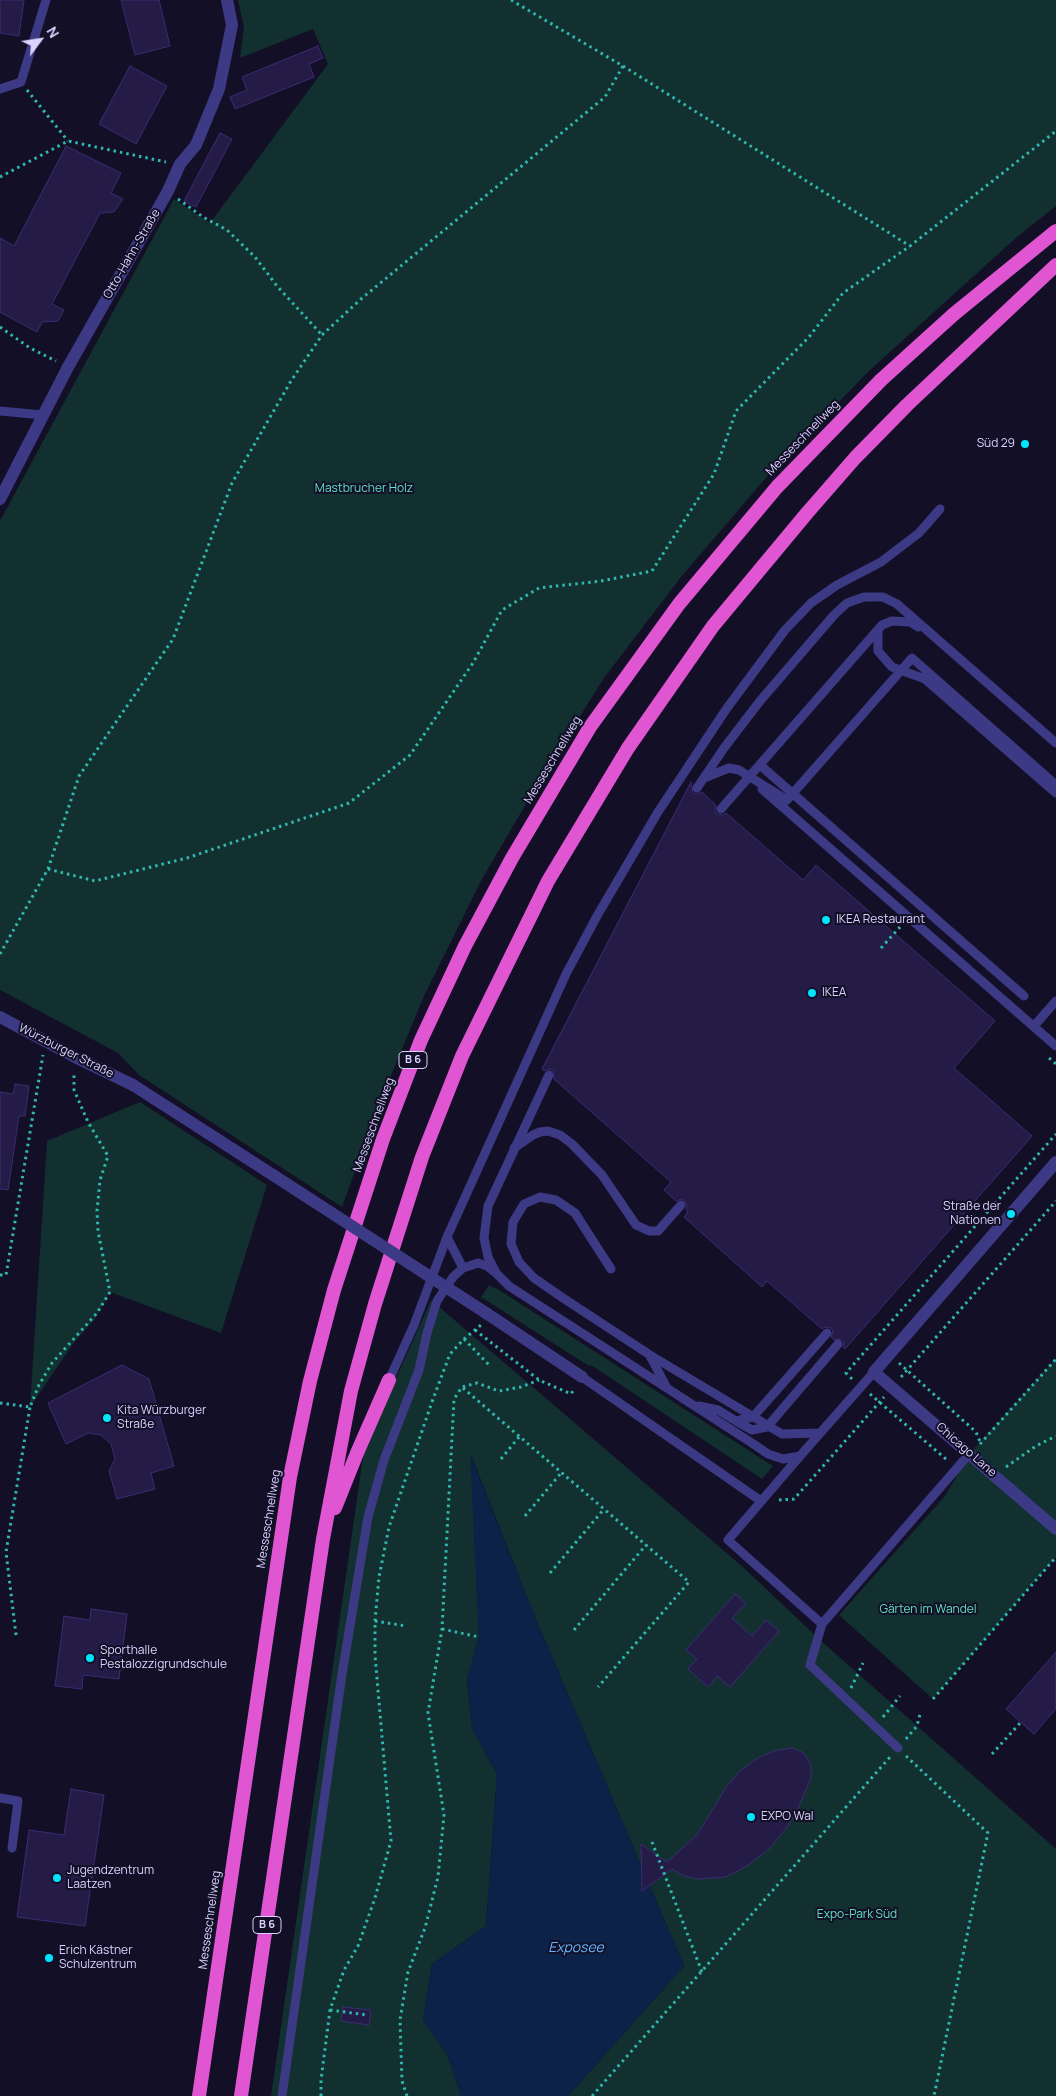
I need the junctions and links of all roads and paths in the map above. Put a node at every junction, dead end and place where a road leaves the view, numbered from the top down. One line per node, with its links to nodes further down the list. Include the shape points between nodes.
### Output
1 (46, 0): 5 (lane)
2 (227, 0): 9 (street, Otto-Hahn-Straße, via 232,25 219,89 196,145)
3 (511, 0): 4 (path)
4 (623, 66): 13 (path); 16 (path, via 606,97 361,299)
5 (21, 82): 6 (lane); 8 (path)
6 (0, 89)
7 (1056, 130): 13 (path)
8 (68, 141): 9 (path); 10 (path)
9 (180, 164): 11 (street, Otto-Hahn-Straße)
10 (0, 177)
11 (168, 191): 16 (path, via 227,230 255,257); 17 (street, Otto-Hahn-Straße)
12 (1056, 231): 119 (highway, Messeschnellweg / B 6, via 954,314 881,380 777,487 679,604 590,727 465,946 425,1031 377,1158 334,1290 308,1390 290,1477)
13 (910, 246): 32 (path, via 843,293 809,337 736,411 714,474 652,571 538,588 502,610 473,663 410,755 349,803 187,858 95,881)
14 (1056, 265): 92 (highway, B 6, via 907,405 806,513 713,626 628,748 548,881 462,1056 422,1157 351,1391)
15 (0, 327): 17 (path, via 30,348)
16 (322, 335): 32 (path, via 291,381 232,483 172,639 79,776)
17 (68, 367): 19 (street, Otto-Hahn-Straße)
18 (0, 411): 19 (lane)
19 (43, 415): 20 (street, Otto-Hahn-Straße)
20 (0, 499)
21 (940, 509): 51 (lane, via 919,533 889,557 811,603 785,630 691,761 566,974)
22 (878, 630): 23 (lane, via 892,620 910,622); 25 (lane); 30 (lane, via 878,651 892,666 925,679)
23 (940, 641): 24 (lane); 26 (lane, via 897,604 883,597 864,597 847,603 760,702)
24 (1056, 743)
25 (760, 765): 27 (lane); 36 (lane)
26 (704, 778): 28 (lane, via 729,768 739,770 787,800 912,658); 29 (lane)
27 (749, 778): 31 (lane); 39 (lane)
28 (1056, 784)
29 (697, 788)
30 (1056, 793)
31 (721, 809)
32 (48, 869): 35 (path)
33 (907, 933): 34 (path, via 899,927)
34 (880, 948)
35 (0, 954)
36 (1024, 996)
37 (1056, 1001): 39 (lane)
38 (0, 1017): 40 (street, Würzburger Straße)
39 (1034, 1026): 41 (lane)
40 (49, 1042): 42 (street, Würzburger Straße); 55 (path, via 42,1057 6,1275)
41 (1056, 1046)
42 (73, 1056): 56 (street, Würzburger Straße, bridge, via 133,1085); 73 (path, via 74,1090 108,1156 100,1180 97,1211 110,1292 97,1313 52,1363)
43 (1048, 1058): 44 (path)
44 (1056, 1064)
45 (549, 1075): 47 (lane)
46 (1056, 1134): 65 (path)
47 (512, 1150): 50 (lane, via 540,1132 560,1135 602,1175 636,1225 649,1231 658,1230); 54 (lane, via 488,1206 484,1238)
48 (1056, 1162): 64 (street)
49 (1056, 1201): 80 (path, via 907,1370 976,1432)
50 (681, 1206)
51 (447, 1237): 52 (lane); 67 (lane)
52 (463, 1268): 54 (lane, via 478,1263); 121 (lane, via 436,1301 419,1370 384,1460 368,1516 342,1674)
53 (611, 1269): 61 (lane, via 575,1213 556,1200 540,1198 524,1204 513,1222 511,1244 519,1262 534,1278)
54 (496, 1273): 70 (lane, via 509,1286)
55 (0, 1274)
56 (489, 1315): 57 (path); 66 (street, Würzburger Straße)
57 (475, 1330): 59 (path); 68 (path)
58 (827, 1334): 74 (lane)
59 (464, 1338): 63 (path); 96 (path, via 450,1354 389,1527 379,1577)
60 (838, 1344): 76 (lane)
61 (650, 1355): 70 (lane); 74 (lane)
62 (1056, 1359): 80 (path)
63 (490, 1366)
64 (874, 1372): 77 (lane); 81 (street, Chicago Lane)
65 (846, 1373)
66 (582, 1377): 68 (path, via 572,1394); 88 (lane)
67 (389, 1380): 92 (highway)
68 (539, 1380): 69 (path, via 498,1391 477,1383)
69 (462, 1387): 79 (path); 99 (path, via 454,1399)
70 (668, 1389): 72 (lane)
71 (0, 1403): 73 (path)
72 (694, 1405): 75 (lane, via 718,1410); 82 (lane, via 768,1454 783,1459)
73 (30, 1407): 101 (path, via 6,1552)
74 (753, 1417): 75 (lane); 76 (lane)
75 (736, 1421): 76 (lane, via 752,1430)
76 (767, 1427): 77 (lane, via 782,1434)
77 (819, 1433): 82 (lane)
78 (1056, 1436): 84 (path)
79 (519, 1437): 83 (path); 86 (path)
80 (981, 1444): 81 (path)
81 (970, 1453): 85 (lane); 91 (street, Chicago Lane)
82 (800, 1456): 88 (lane)
83 (501, 1459)
84 (1006, 1467)
85 (956, 1468): 87 (path, via 880,1402); 97 (lane)
86 (561, 1473): 89 (path); 90 (path)
87 (794, 1499)
88 (760, 1501): 97 (lane, via 728,1540)
89 (604, 1509): 93 (path); 95 (path)
90 (525, 1516)
91 (1056, 1529)
92 (323, 1539): 120 (highway, B 6)
93 (646, 1546): 100 (path); 104 (path, via 689,1582)
94 (1056, 1557): 107 (path)
95 (550, 1573)
96 (375, 1621): 98 (path); 117 (path, via 391,1841 358,1946 344,1970)
97 (822, 1624): 106 (lane, via 810,1665)
98 (406, 1626)
99 (442, 1629): 102 (path); 123 (path, via 428,1713 444,1815 438,1877 425,1928 408,1972 400,2020 402,2081)
100 (574, 1630)
101 (16, 1635)
102 (479, 1637)
103 (863, 1663): 106 (path)
104 (598, 1687)
105 (900, 1696): 110 (path)
106 (847, 1698): 110 (lane)
107 (933, 1699)
108 (920, 1714): 111 (path, via 917,1726)
109 (1021, 1722): 112 (path)
110 (876, 1725): 111 (lane)
111 (898, 1748): 116 (path); 125 (path, via 988,1833)
112 (992, 1754)
113 (0, 1798): 115 (lane, via 18,1800)
114 (652, 1842): 116 (path)
115 (12, 1848)
116 (702, 1972): 124 (path)
117 (330, 2010): 118 (path); 122 (path)
118 (366, 2015)
119 (199, 2096)
120 (241, 2096)
121 (282, 2096)
122 (322, 2096)
123 (407, 2096)
124 (592, 2096)
125 (934, 2096)

